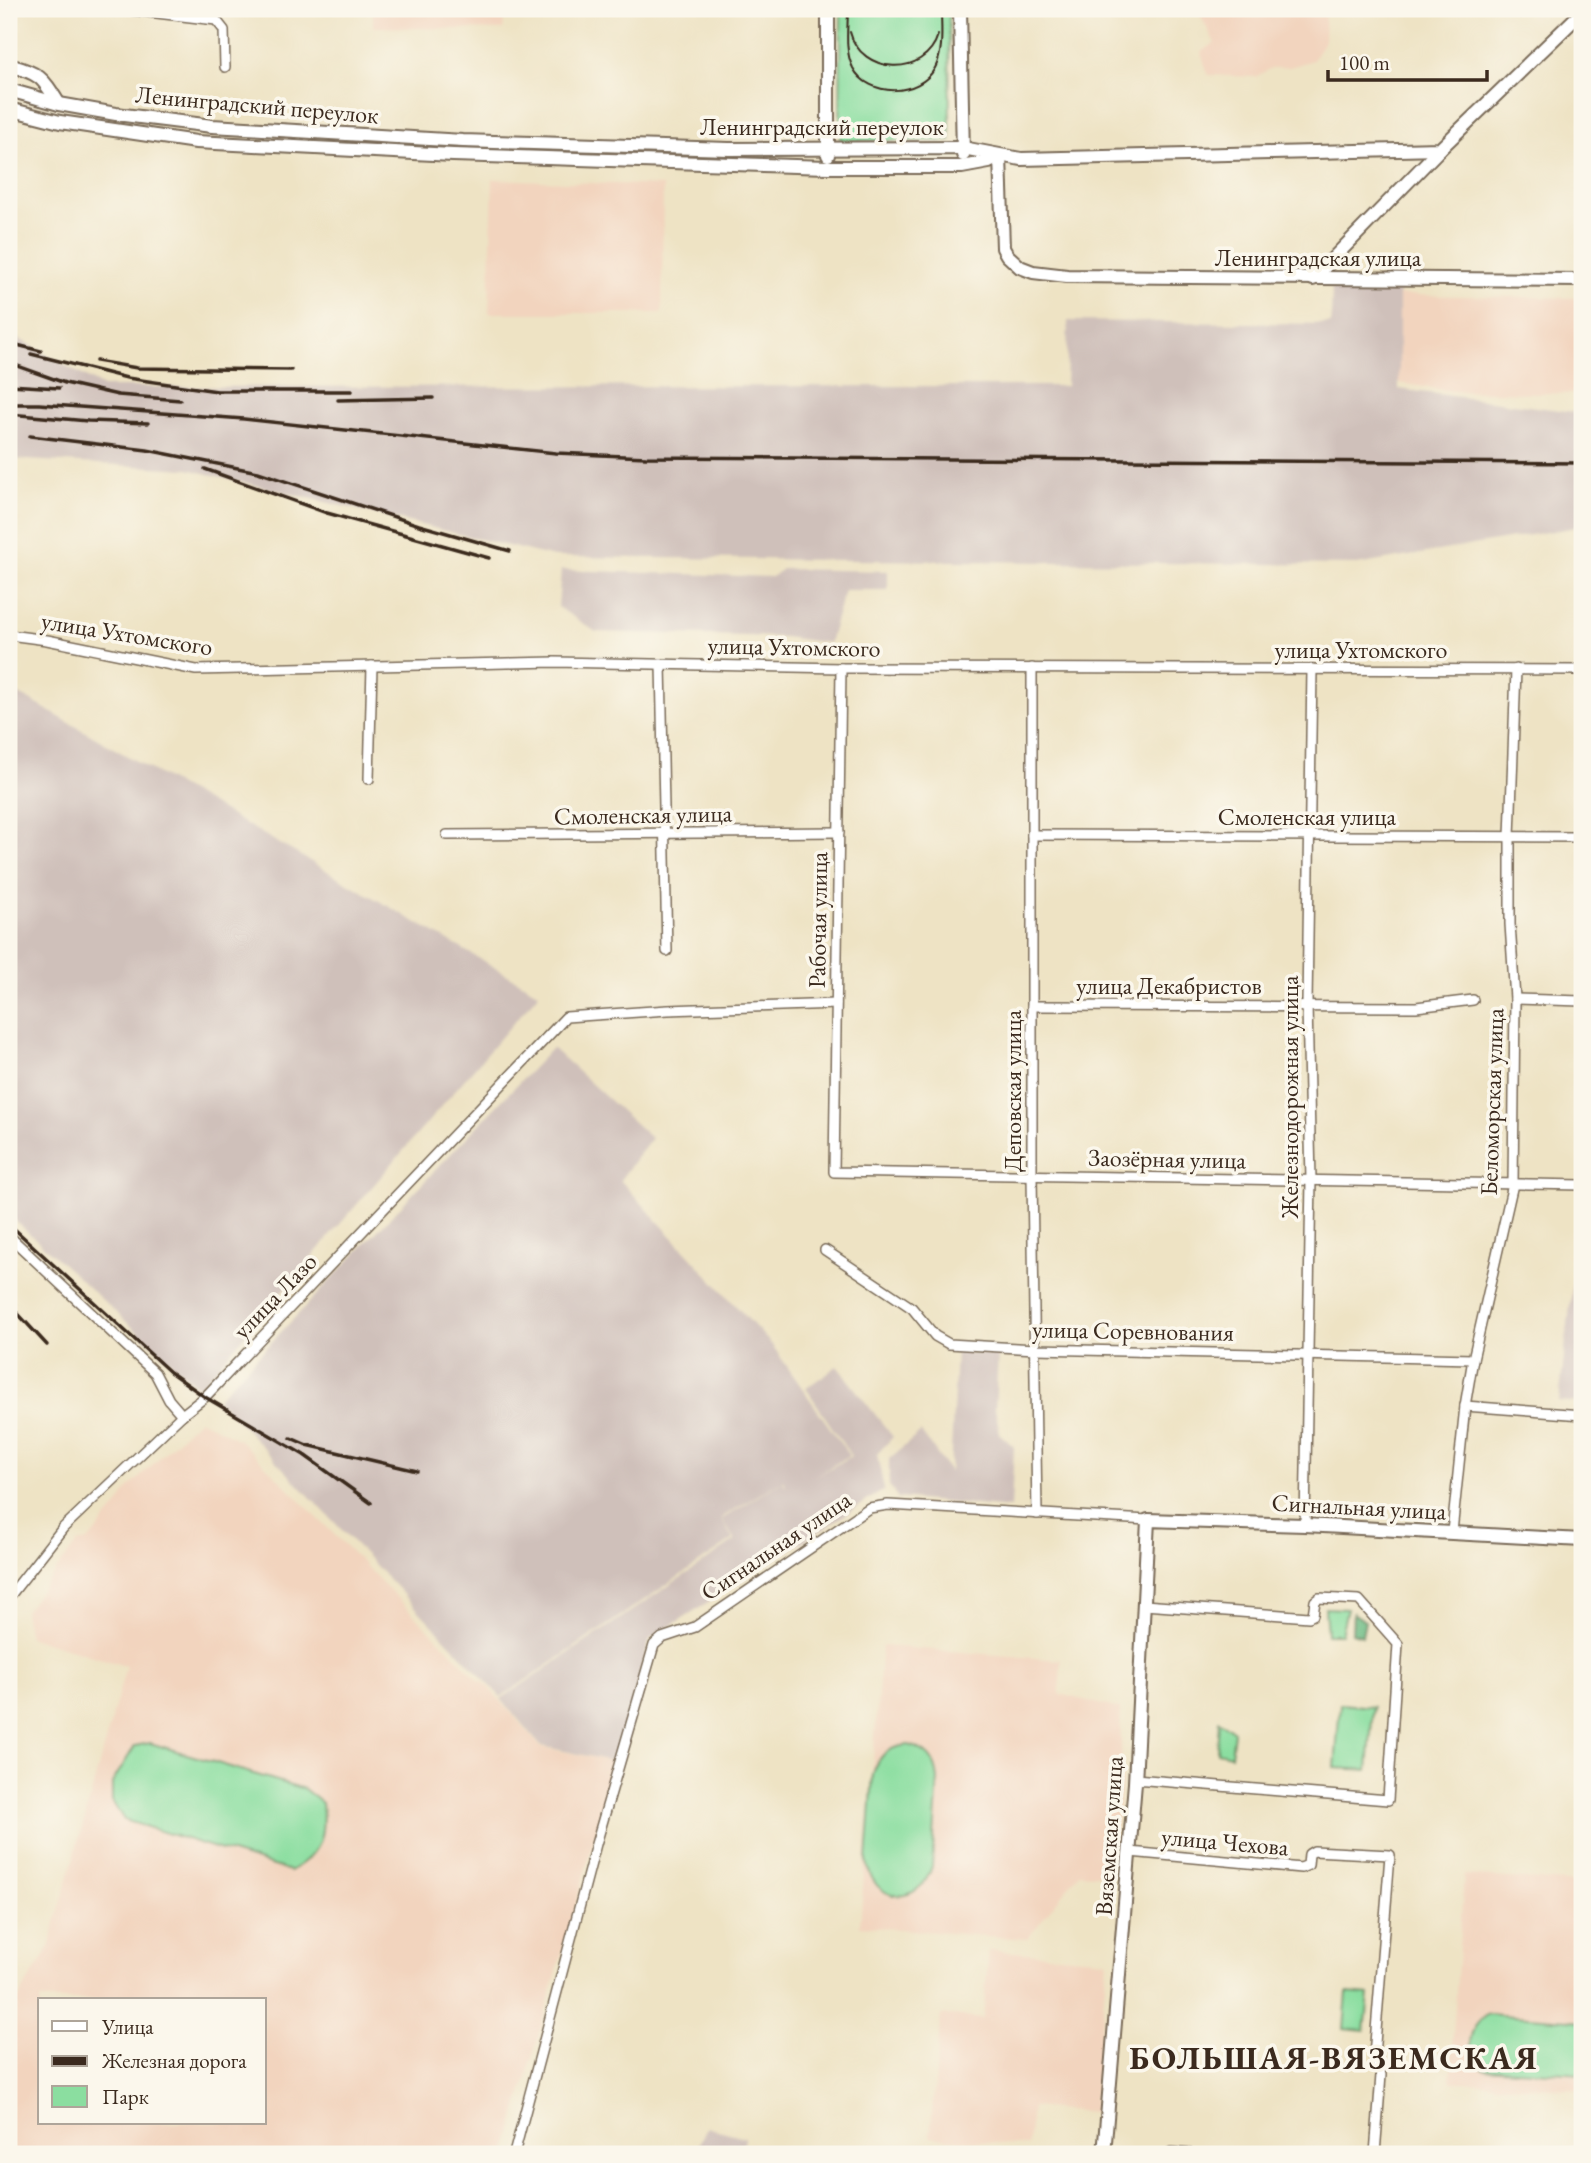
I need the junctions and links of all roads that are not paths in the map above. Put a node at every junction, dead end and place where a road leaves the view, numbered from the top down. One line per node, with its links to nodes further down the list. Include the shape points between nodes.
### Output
1 (122, 9): 6 (street, via 216,20 224,30)
2 (828, 9): 11 (main road)
3 (960, 9): 10 (main road)
4 (1582, 12): 12 (main road)
5 (9, 65): 8 (main road, via 39,76)
6 (225, 67)
7 (9, 90): 8 (main road, Ленинградский переулок)
8 (59, 104): 11 (main road, Ленинградский переулок, via 212,126 463,141)
9 (9, 109): 14 (main road, Ленинградский переулок, via 60,122 196,142)
10 (963, 148): 11 (main road, Ленинградский переулок); 13 (main road, Ленинградский переулок); 15 (main road)
11 (828, 149): 14 (main road)
12 (1440, 149): 13 (main road, Ленинградский переулок); 16 (main road)
13 (1000, 156): 15 (main road, Ленинградский переулок); 16 (main road, Ленинградская улица, via 1003,248 1020,267 1053,276)
14 (828, 167): 15 (main road, Ленинградский переулок)
15 (962, 167)
16 (1313, 279): 17 (main road, Ленинградская улица)
17 (1582, 280)
18 (9, 635): 20 (street, улица Ухтомского, via 196,670)
19 (661, 664): 20 (street, улица Ухтомского); 21 (street, улица Ухтомского); 28 (street)
20 (372, 666): 26 (street)
21 (841, 668): 22 (street, улица Ухтомского); 27 (street, Рабочая улица)
22 (1032, 668): 23 (street, улица Ухтомского); 30 (street, Деповская улица)
23 (1312, 669): 24 (street, улица Ухтомского); 31 (street, Железнодорожная улица)
24 (1517, 669): 25 (street, улица Ухтомского); 32 (street, Беломорская улица)
25 (1582, 670)
26 (369, 779)
27 (839, 832): 28 (street, Смоленская улица); 38 (street, Рабочая улица)
28 (664, 833): 29 (street, Смоленская улица); 34 (street)
29 (447, 835)
30 (1032, 835): 31 (street, Смоленская улица); 39 (street, Деповская улица)
31 (1310, 837): 32 (street, Смоленская улица); 40 (street, Железнодорожная улица)
32 (1510, 837): 33 (street, Смоленская улица); 35 (street, Беломорская улица)
33 (1582, 837)
34 (667, 951)
35 (1515, 999): 37 (street); 44 (street, Беломорская улица)
36 (1473, 1000): 40 (street, улица Декабристов, via 1416,1007)
37 (1582, 1000)
38 (836, 1004): 41 (street, Рабочая улица); 52 (street, улица Лазо, via 566,1017 205,1397)
39 (1032, 1006): 40 (street, улица Декабристов); 42 (street, Деповская улица)
40 (1307, 1006): 43 (street, Железнодорожная улица)
41 (834, 1172): 42 (street, Заозёрная улица)
42 (1032, 1176): 43 (street, Заозёрная улица); 48 (street, Деповская улица)
43 (1311, 1180): 44 (street, Заозёрная улица); 49 (street, Железнодорожная улица)
44 (1513, 1184): 45 (street, Заозёрная улица); 50 (street, Беломорская улица)
45 (1582, 1185)
46 (9, 1236): 52 (street, via 155,1373)
47 (825, 1250): 48 (street, улица Соревнования, via 912,1308 935,1336 949,1344)
48 (1036, 1349): 49 (street, улица Соревнования); 54 (street, Деповская улица)
49 (1308, 1355): 50 (street, улица Соревнования); 56 (street, Железнодорожная улица)
50 (1473, 1359): 51 (street, Беломорская улица)
51 (1465, 1406): 53 (street); 57 (street, Беломорская улица)
52 (182, 1415): 59 (street, улица Лазо, via 63,1528)
53 (1582, 1415)
54 (1037, 1514): 55 (street, Сигнальная улица); 63 (street, Сигнальная улица, via 888,1505 869,1508 695,1627 654,1645)
55 (1148, 1520): 56 (main road, Сигнальная улица); 60 (main road, Вяземская улица)
56 (1305, 1525): 57 (main road, Сигнальная улица)
57 (1452, 1532): 58 (main road, Сигнальная улица)
58 (1582, 1540)
59 (9, 1597)
60 (1144, 1605): 61 (main road, Вяземская улица); 61 (street, via 1309,1617 1319,1598 1359,1600 1398,1644 1388,1800)
61 (1135, 1779): 62 (main road, Вяземская улица)
62 (1130, 1853): 64 (main road, Вяземская улица); 67 (street, улица Чехова, via 1301,1868 1308,1865 1314,1851 1390,1855 1374,2056 1381,2075)
63 (514, 2154)
64 (1104, 2154)
65 (1167, 2154): 66 (street)
66 (1192, 2154)
67 (1375, 2154)

